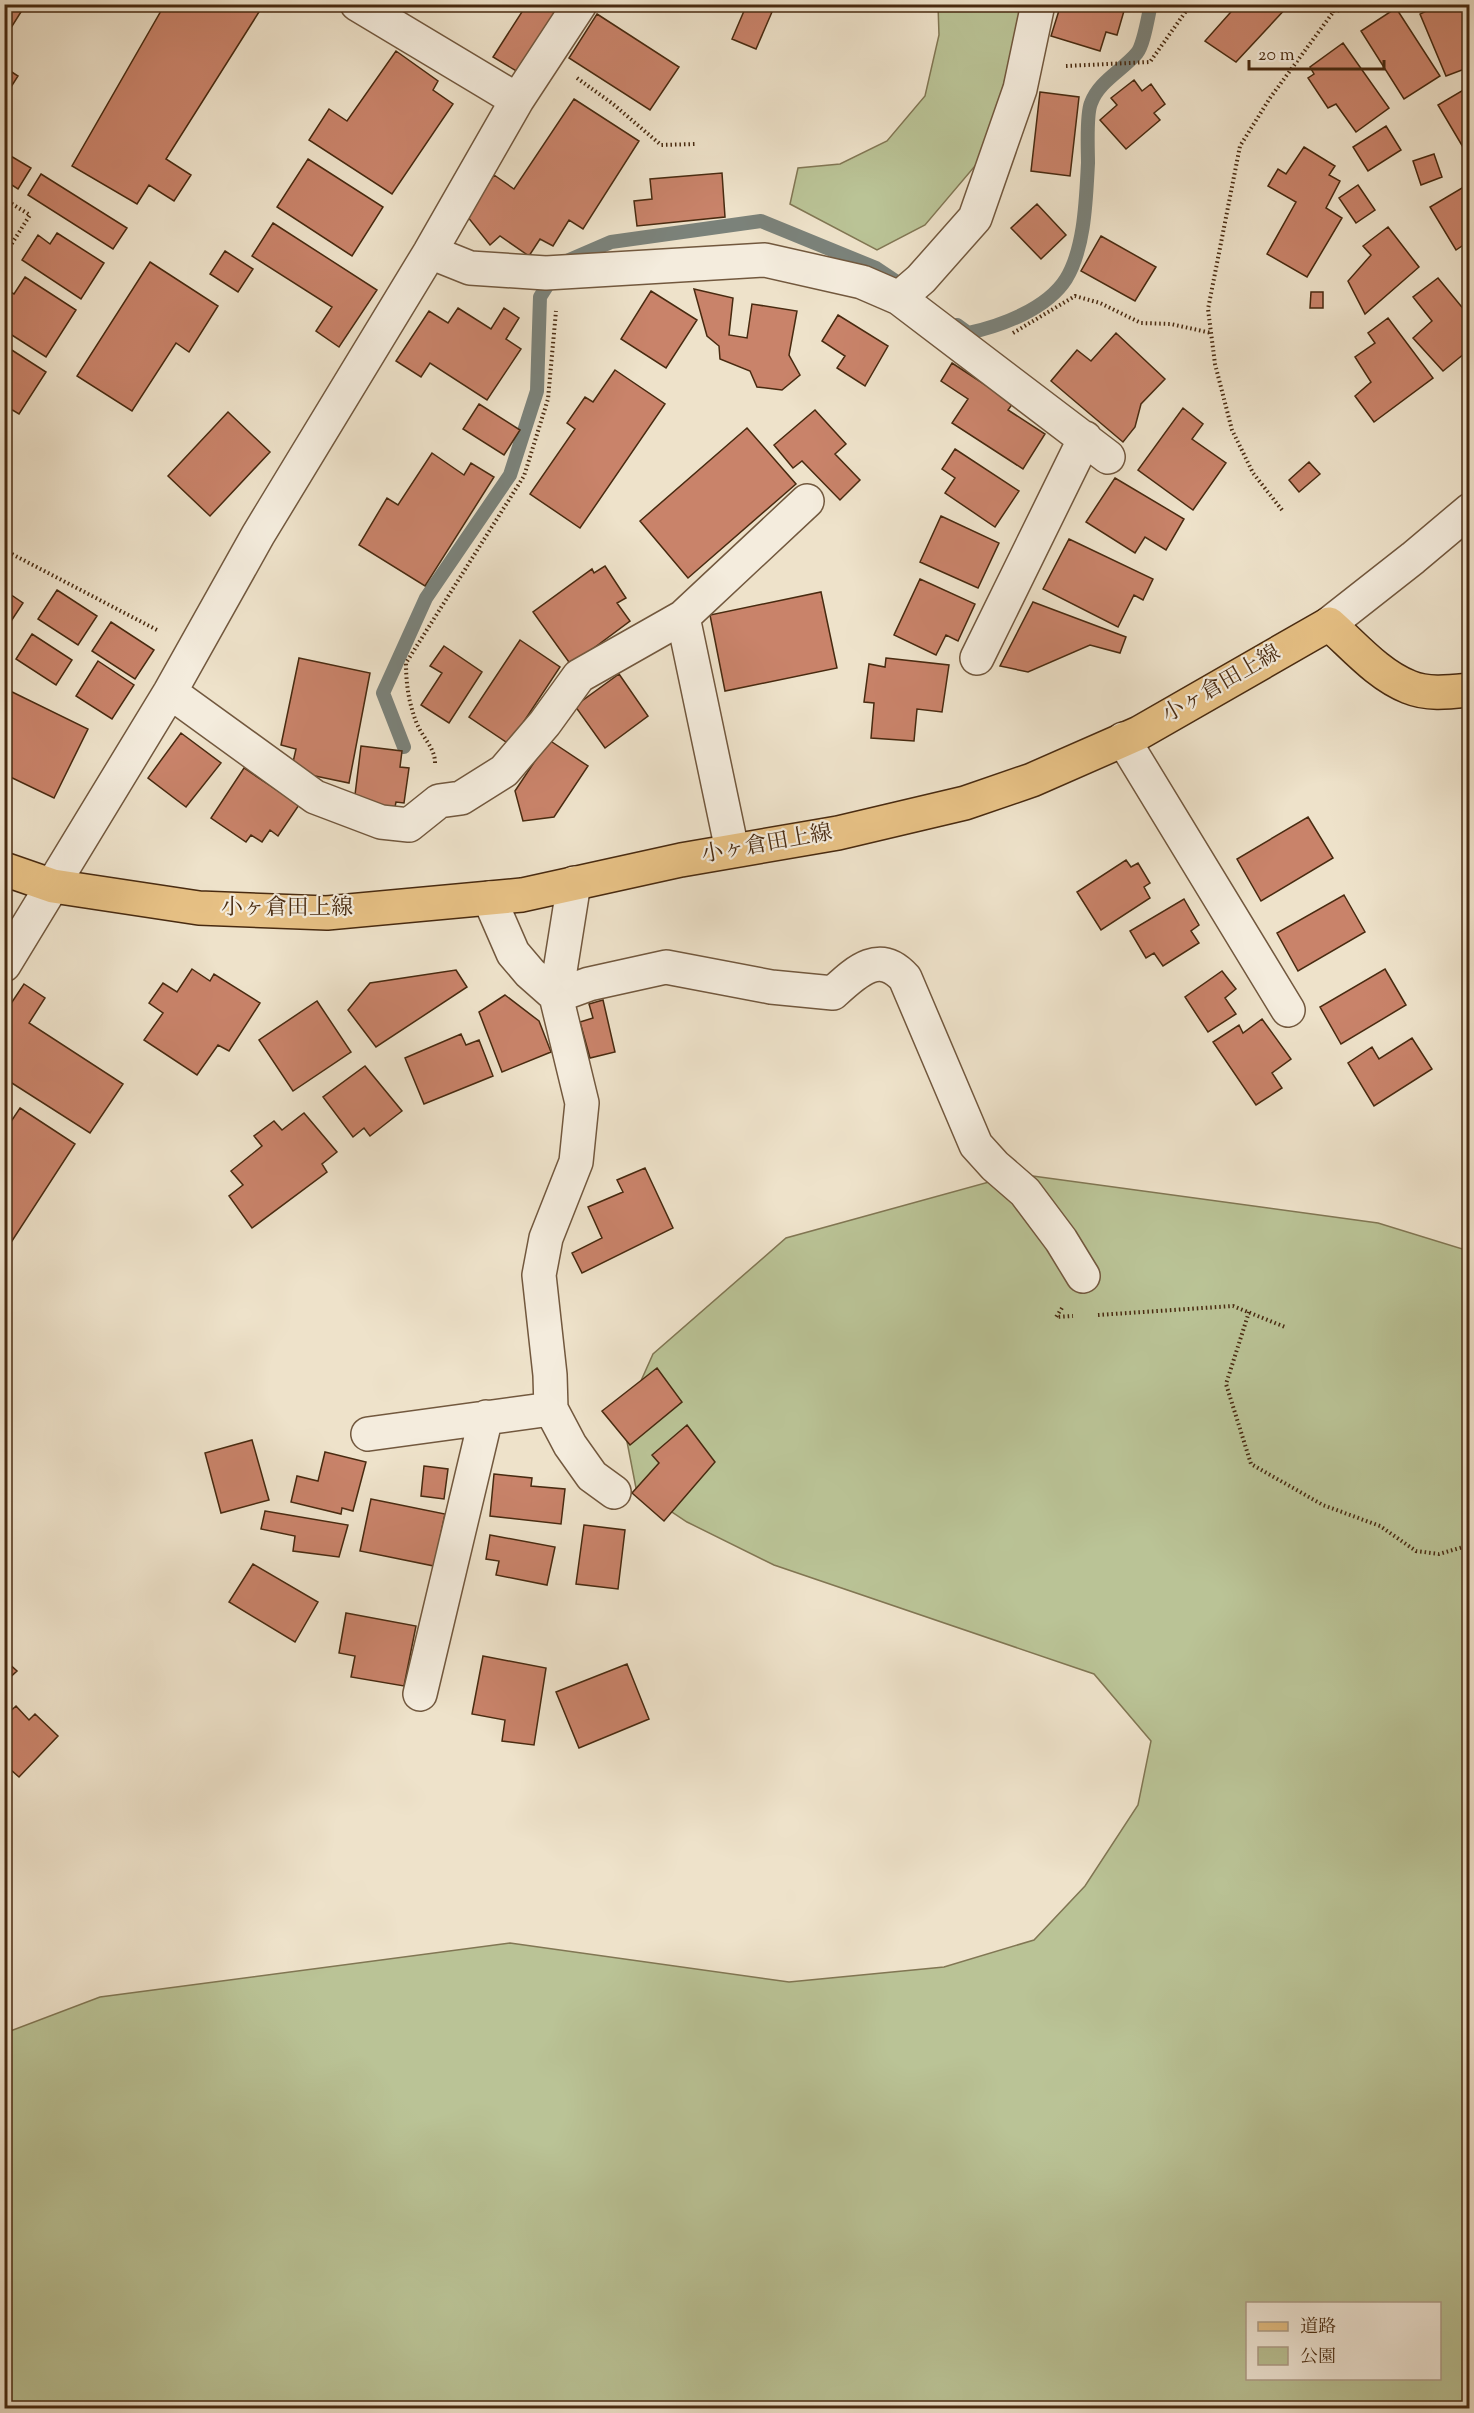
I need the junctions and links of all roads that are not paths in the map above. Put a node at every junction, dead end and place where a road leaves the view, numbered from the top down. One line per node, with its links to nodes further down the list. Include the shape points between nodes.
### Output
1 (357, 4): 4 (street)
2 (580, 4): 4 (street)
3 (1038, 4): 6 (street, via 1020,89 975,218)
4 (517, 100): 5 (street)
5 (430, 252): 6 (street, via 470,268 563,272 765,260 862,282); 13 (street, via 275,505)
6 (899, 298): 11 (street, via 1096,447)
7 (807, 501): 9 (street)
8 (1470, 510): 10 (street)
9 (683, 617): 13 (street, via 579,676 504,771 461,798 439,801 409,825 381,822 315,797); 15 (street)
10 (1329, 624): 12 (main road, via 1382,671 1410,688 1439,693); 14 (main road, 小ヶ倉田上線)
11 (977, 657)
12 (1470, 690)
13 (170, 692): 18 (street)
14 (1123, 740): 15 (main road, 小ヶ倉田上線, via 1032,780 965,803 838,833); 22 (street)
15 (732, 850): 17 (main road, 小ヶ倉田上線)
16 (4, 869): 18 (main road, 小ヶ倉田上線)
17 (574, 883): 19 (main road, 小ヶ倉田上線); 21 (street)
18 (53, 886): 19 (main road, 小ヶ倉田上線, via 199,908 327,913); 20 (street)
19 (489, 898): 21 (street, via 513,953)
20 (4, 965)
21 (556, 996): 23 (street, via 666,967 771,987 833,993 856,972 882,963 896,968 905,978 976,1145 1025,1192); 24 (street, via 582,1103 576,1162 546,1238 539,1275)
22 (1288, 1010)
23 (1083, 1276)
24 (551, 1409): 25 (street); 27 (street, via 592,1476)
25 (486, 1417): 26 (street); 28 (street)
26 (368, 1434)
27 (614, 1492)
28 (420, 1694)

